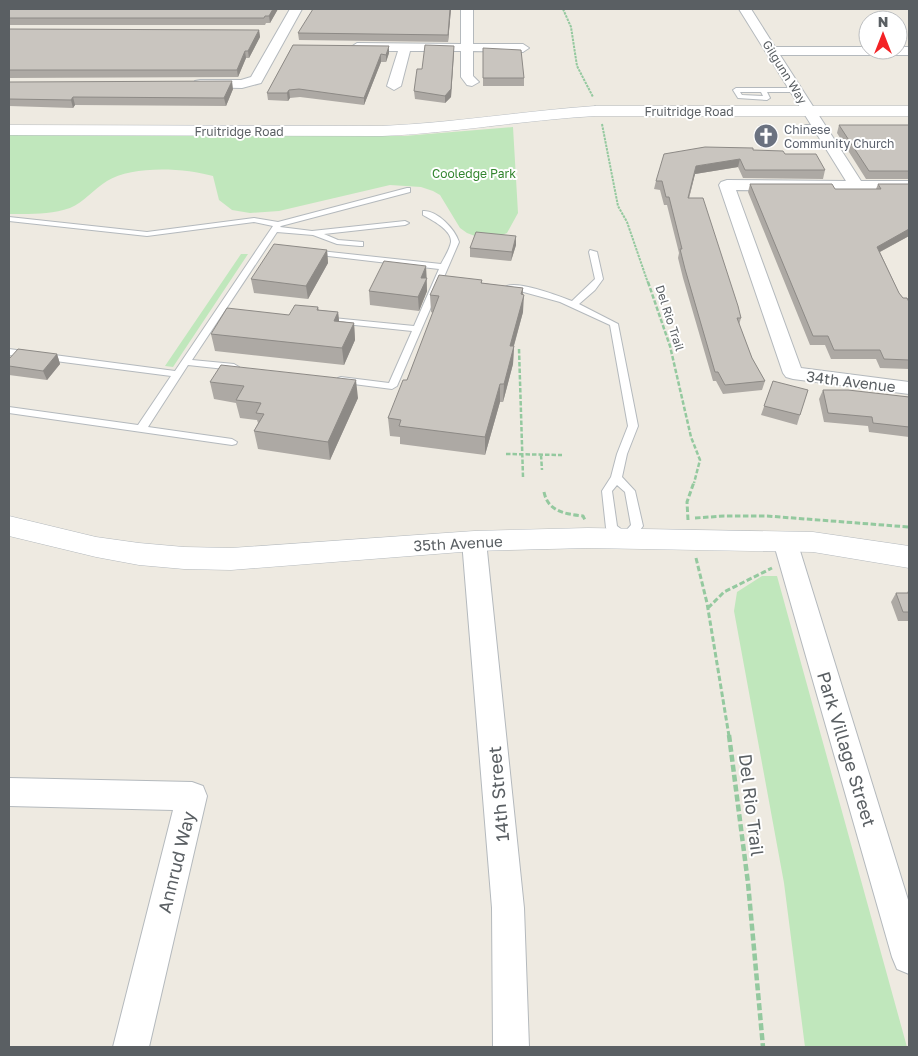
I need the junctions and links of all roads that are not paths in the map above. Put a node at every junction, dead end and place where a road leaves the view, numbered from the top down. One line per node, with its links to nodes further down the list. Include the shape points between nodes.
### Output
1 (296, 9): 11 (street, via 279,31 280,46 256,80 251,83)
2 (467, 9): 6 (street)
3 (745, 9): 8 (street, Gilgunn Way)
4 (345, 47): 5 (street)
5 (405, 47): 6 (street); 12 (street)
6 (466, 48): 7 (street); 10 (street, via 467,77)
7 (523, 48)
8 (772, 51): 9 (street); 14 (street, Gilgunn Way)
9 (909, 51)
10 (472, 82)
11 (187, 84)
12 (394, 86)
13 (763, 90): 14 (lane)
14 (796, 90): 15 (street, Gilgunn Way)
15 (809, 110): 16 (main road, Fruitridge Road); 18 (main road, Fruitridge Road, via 581,112); 20 (street, Gilgunn Way, via 813,127)
16 (909, 110)
17 (9, 121): 18 (main road, Fruitridge Road)
18 (469, 123): 19 (main road, Fruitridge Road, via 434,130 382,131)
19 (9, 130)
20 (856, 186): 21 (street); 41 (street, 34th Avenue, via 726,185 793,374)
21 (909, 186)
22 (407, 190): 26 (lane)
23 (426, 213): 31 (lane, via 449,229 454,237)
24 (9, 219): 26 (lane, via 147,234 254,220)
25 (405, 223): 27 (lane)
26 (276, 226): 27 (lane); 37 (lane, via 267,247 227,309)
27 (312, 233): 28 (lane, via 337,242)
28 (360, 244)
29 (300, 251): 31 (lane)
30 (593, 252): 33 (lane, via 598,279)
31 (445, 267): 35 (lane, via 443,279)
32 (497, 285): 33 (lane, via 524,289)
33 (574, 304): 45 (lane, via 614,324 633,426)
34 (318, 319): 35 (lane)
35 (417, 329): 40 (lane, via 392,386)
36 (9, 352): 39 (lane)
37 (186, 362): 38 (lane); 39 (lane)
38 (244, 369)
39 (177, 374): 43 (lane)
40 (333, 379)
41 (909, 388)
42 (9, 410): 43 (lane)
43 (141, 429): 44 (lane)
44 (232, 442)
45 (616, 478): 47 (lane, via 607,492 612,528); 47 (lane, via 630,491 636,526)
46 (9, 526): 48 (main road, 35th Avenue, via 96,547 184,558 231,559)
47 (626, 538): 48 (main road, 35th Avenue); 49 (main road, 35th Avenue)
48 (474, 541): 54 (street, 14th Street, via 508,908)
49 (788, 550): 50 (main road, 35th Avenue, via 813,542); 52 (street, Park Village Street)
50 (909, 557)
51 (9, 792): 53 (street, Annrud Way, via 192,796)
52 (909, 957)
53 (131, 1047)
54 (511, 1047)

